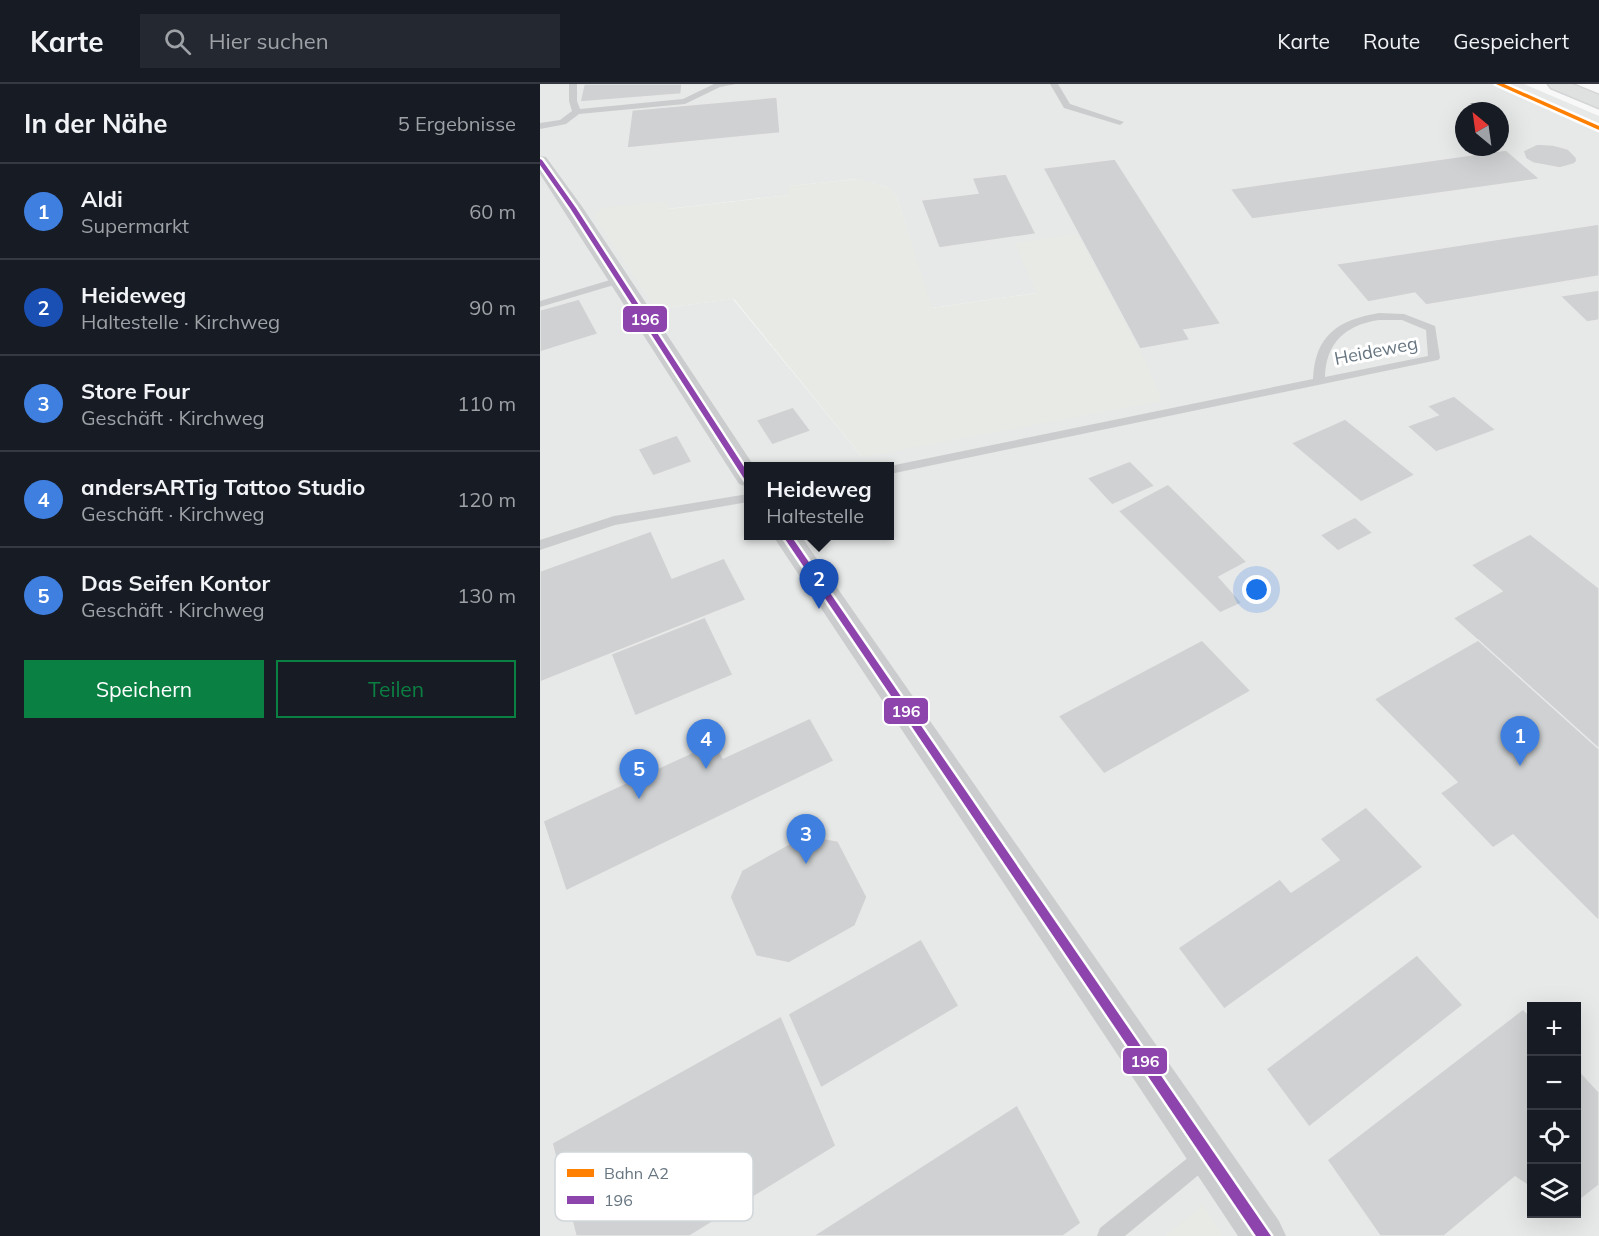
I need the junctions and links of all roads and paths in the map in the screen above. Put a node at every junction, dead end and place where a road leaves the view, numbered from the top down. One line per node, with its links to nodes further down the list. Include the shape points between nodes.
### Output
1 (573, 84): 6 (lane)
2 (732, 84): 6 (lane, via 717,85 685,101)
3 (1054, 84): 7 (lane, via 1067,106)
4 (1557, 84): 5 (main road)
5 (1599, 102)
6 (577, 112): 8 (lane, via 563,122)
7 (1120, 122)
8 (540, 126)
9 (540, 161): 10 (street)
10 (620, 280): 11 (lane); 14 (street)
11 (540, 304)
12 (1319, 381): 12 (lane, Heideweg, via 1434,358 1431,328 1397,316 1352,322 1327,339 1317,363); 13 (lane, Heideweg)
13 (894, 469)
14 (744, 472)
15 (744, 499): 17 (lane, via 614,521)
16 (790, 540): 18 (street)
17 (540, 545)
18 (1209, 1154): 19 (lane); 20 (street)
19 (1108, 1236)
20 (1264, 1236)

